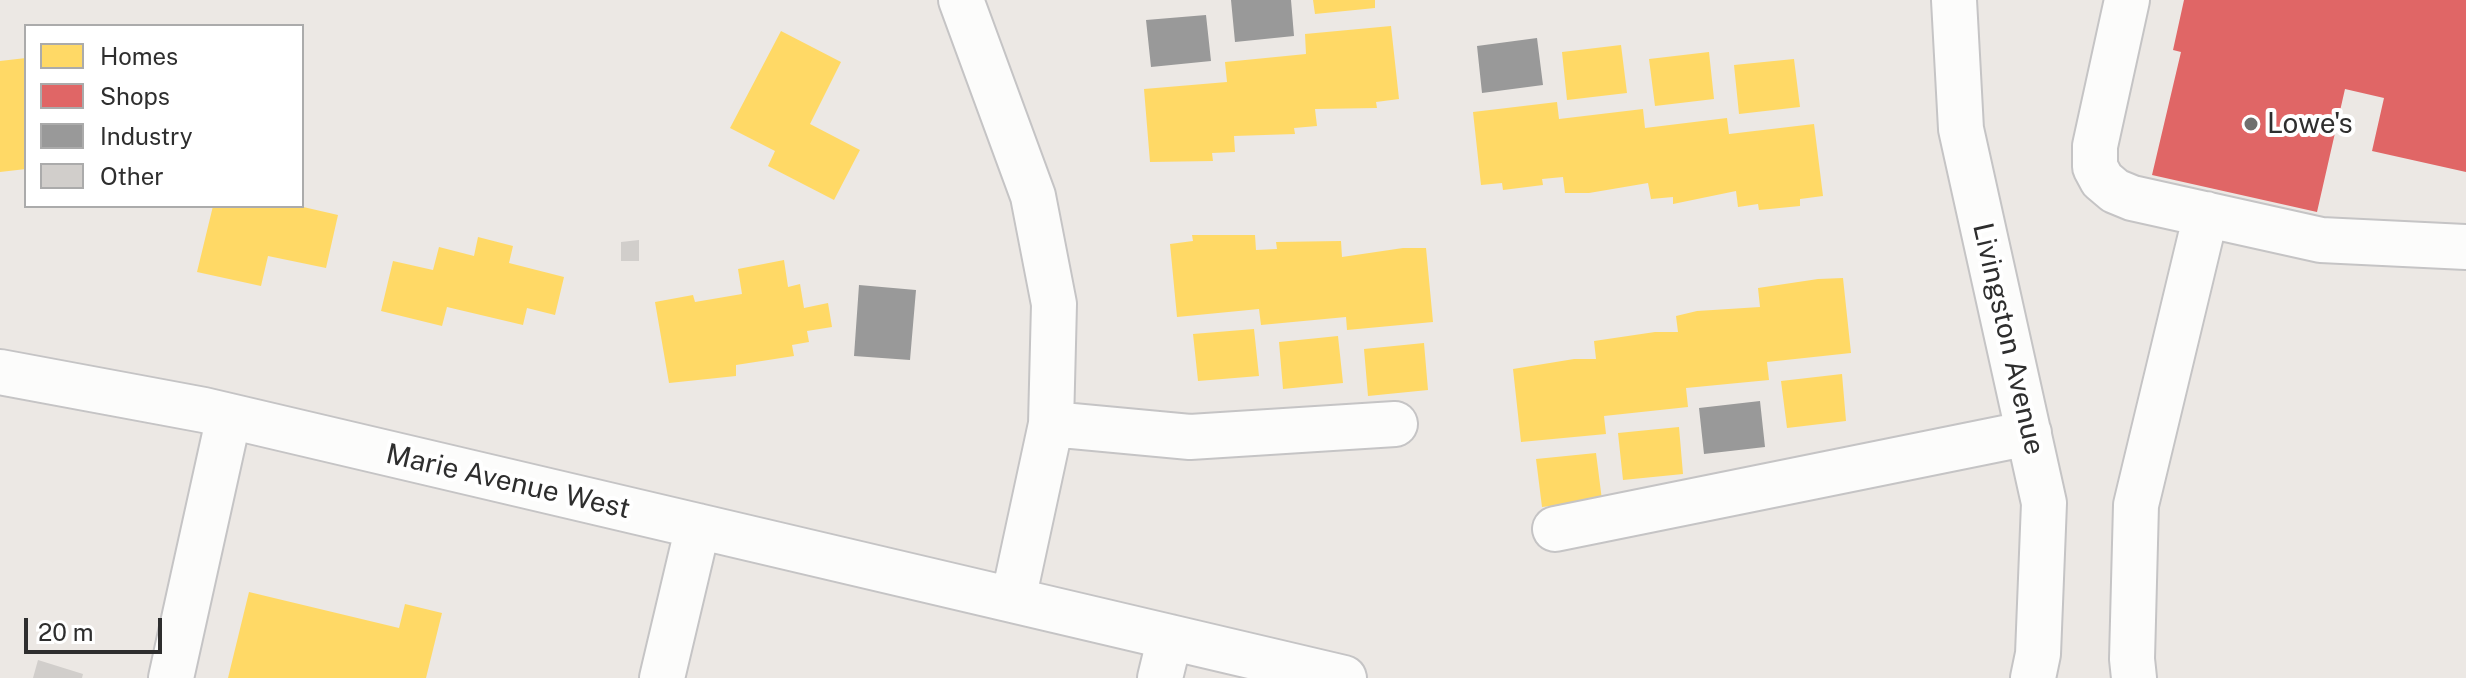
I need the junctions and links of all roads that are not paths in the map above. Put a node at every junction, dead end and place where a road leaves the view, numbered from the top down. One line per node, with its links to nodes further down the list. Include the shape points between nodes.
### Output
1 (961, 0): 8 (street, via 1033,196 1054,304)
2 (1954, 0): 10 (street, Livingston Avenue, via 1961,129)
3 (2127, 0): 4 (street, via 2095,167 2115,191)
4 (2206, 214): 5 (street, via 2321,240); 20 (street, via 2136,505)
5 (2466, 247)
6 (0, 372): 7 (street, Marie Avenue West)
7 (229, 416): 11 (street, Marie Avenue West); 16 (street)
8 (1051, 424): 9 (street, via 1190,437); 13 (street)
9 (1395, 424)
10 (2029, 433): 12 (street); 19 (street, Livingston Avenue, via 2044,503)
11 (698, 526): 13 (street, Marie Avenue West); 17 (street)
12 (1555, 529)
13 (1013, 600): 14 (street, Marie Avenue West)
14 (1165, 657): 15 (street, Marie Avenue West)
15 (1294, 672): 18 (street, Marie Avenue West)
16 (171, 678)
17 (662, 678)
18 (1344, 678)
19 (2033, 678)
20 (2134, 678)

